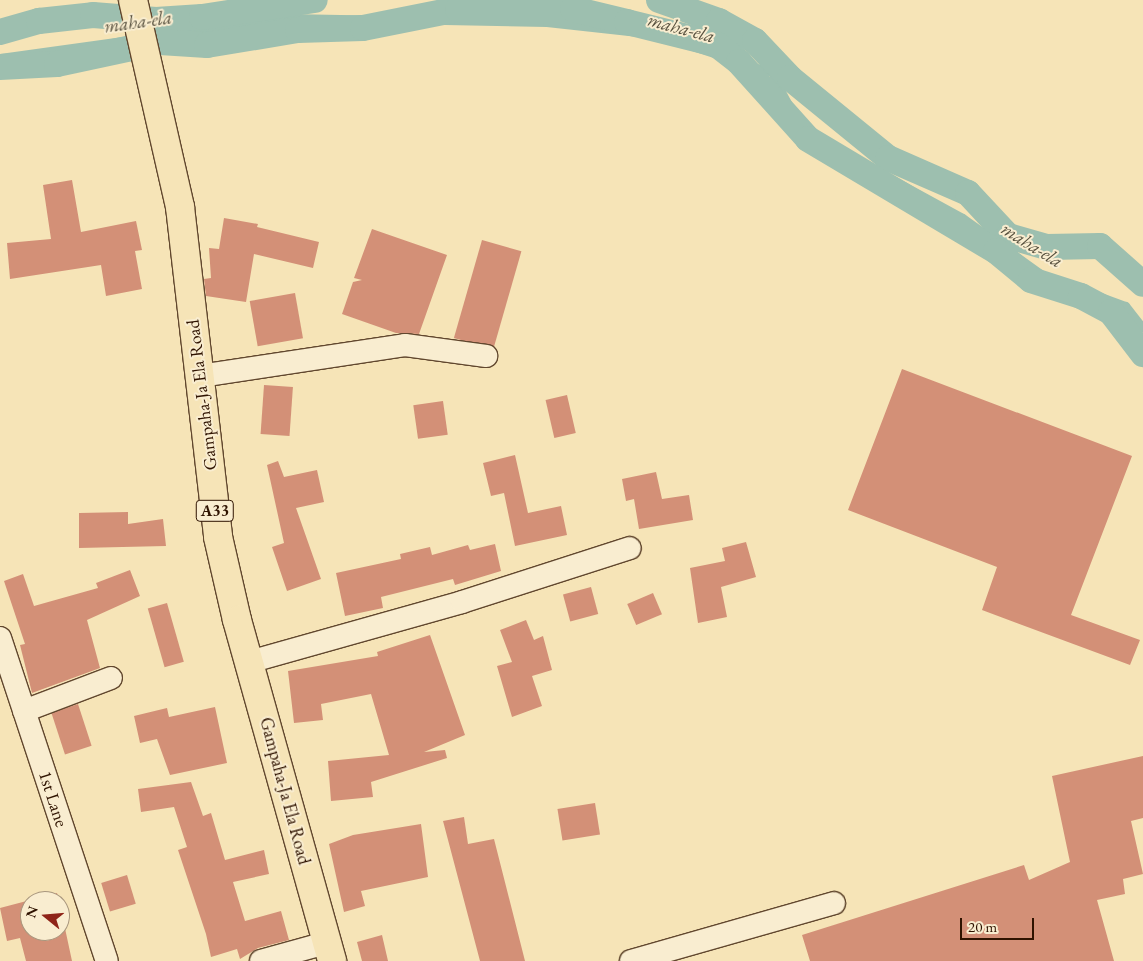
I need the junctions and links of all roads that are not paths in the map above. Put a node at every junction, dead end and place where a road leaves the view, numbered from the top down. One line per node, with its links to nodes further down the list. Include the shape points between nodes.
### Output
1 (133, 0): 3 (highway, Gampaha-Ja Ela Road / A33, via 180,207)
2 (486, 356): 3 (street, via 405,345)
3 (200, 376): 6 (highway, Gampaha-Ja Ela Road / A33, via 218,537)
4 (630, 548): 6 (street, via 462,602)
5 (0, 638): 8 (street, 1st Lane)
6 (249, 662): 10 (highway, Gampaha-Ja Ela Road / A33)
7 (111, 678): 8 (street)
8 (24, 711): 11 (street, 1st Lane)
9 (834, 903): 13 (street)
10 (329, 952): 12 (street)
11 (107, 961)
12 (261, 961)
13 (630, 961)

